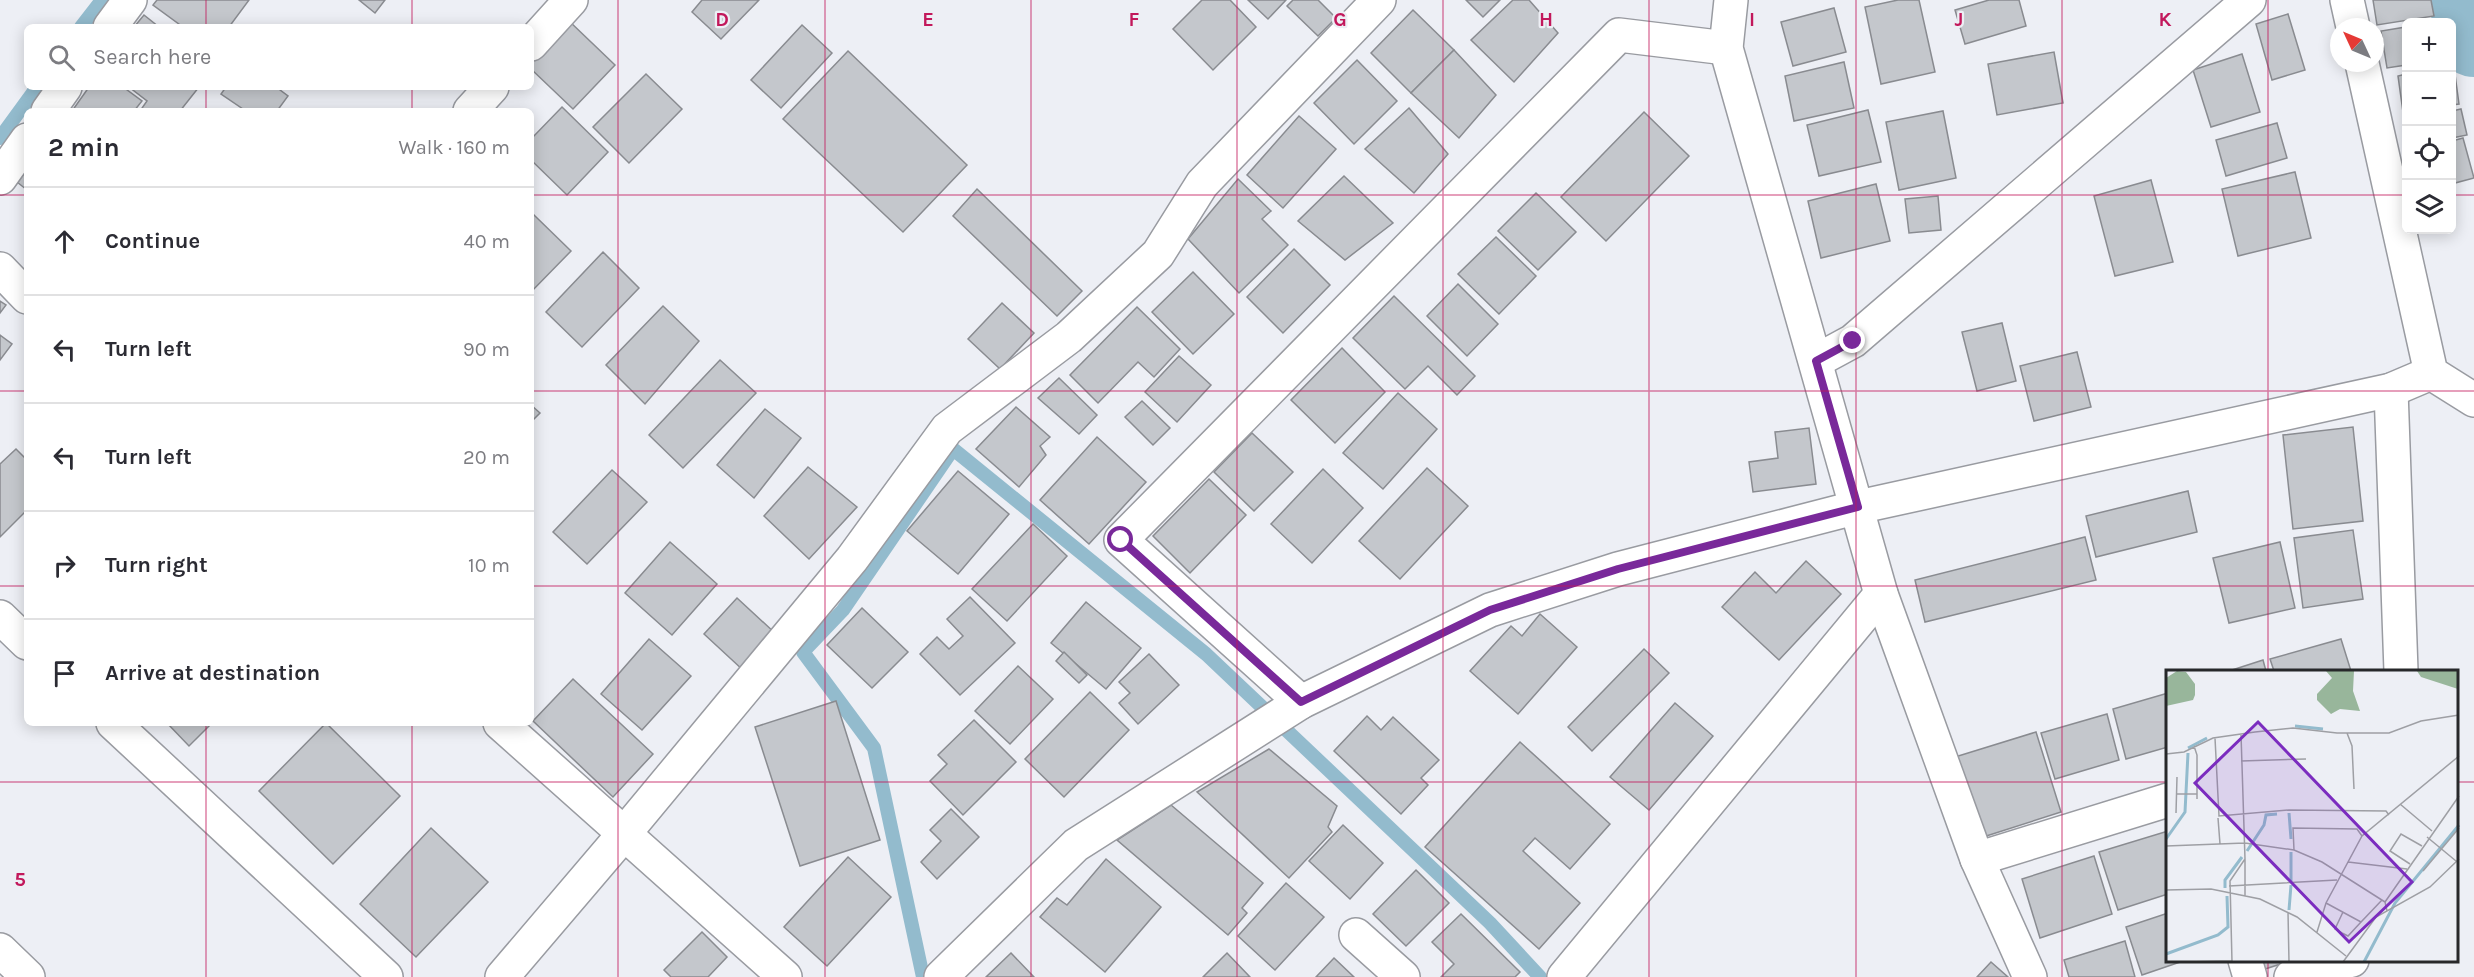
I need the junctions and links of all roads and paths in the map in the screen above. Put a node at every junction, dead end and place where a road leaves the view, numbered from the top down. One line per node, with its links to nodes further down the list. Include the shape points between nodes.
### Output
1 (130, 0): 8 (street)
2 (571, 0): 9 (street)
3 (1378, 0): 33 (street, via 1202,184 1158,254 1070,337 947,429 852,559)
4 (1731, 0): 10 (street)
5 (2249, 0): 20 (street, via 1853,341)
6 (2347, 0): 7 (street)
7 (2351, 18)
8 (112, 24)
9 (534, 41)
10 (1726, 48): 20 (street); 29 (street, via 1619,35 1121,540)
11 (2363, 72): 21 (street)
12 (63, 90): 14 (street)
13 (489, 90): 15 (street)
14 (50, 108)
15 (474, 108)
16 (24, 144): 17 (street)
17 (0, 178)
18 (0, 269): 19 (street)
19 (24, 294)
20 (1816, 361): 24 (street)
21 (2431, 373): 22 (street); 23 (street)
22 (2391, 390): 24 (street); 28 (street)
23 (2474, 400)
24 (1858, 507): 25 (street); 29 (street, via 1618,569 1490,610)
25 (1881, 594): 34 (street); 45 (street)
26 (0, 617): 27 (street)
27 (24, 640)
28 (2401, 670)
29 (1301, 702): 43 (street, via 1076,845)
30 (116, 726): 40 (street)
31 (503, 726): 33 (street)
32 (2166, 801): 34 (street)
33 (623, 835): 41 (street); 42 (street)
34 (1977, 859): 46 (street)
35 (1356, 935): 44 (street)
36 (0, 950): 39 (street)
37 (2246, 962): 47 (street)
38 (2345, 962): 48 (street)
39 (28, 977)
40 (386, 977)
41 (502, 977)
42 (785, 977)
43 (941, 977)
44 (1403, 977)
45 (1564, 977)
46 (2030, 977)
47 (2250, 977)
48 (2291, 977)

